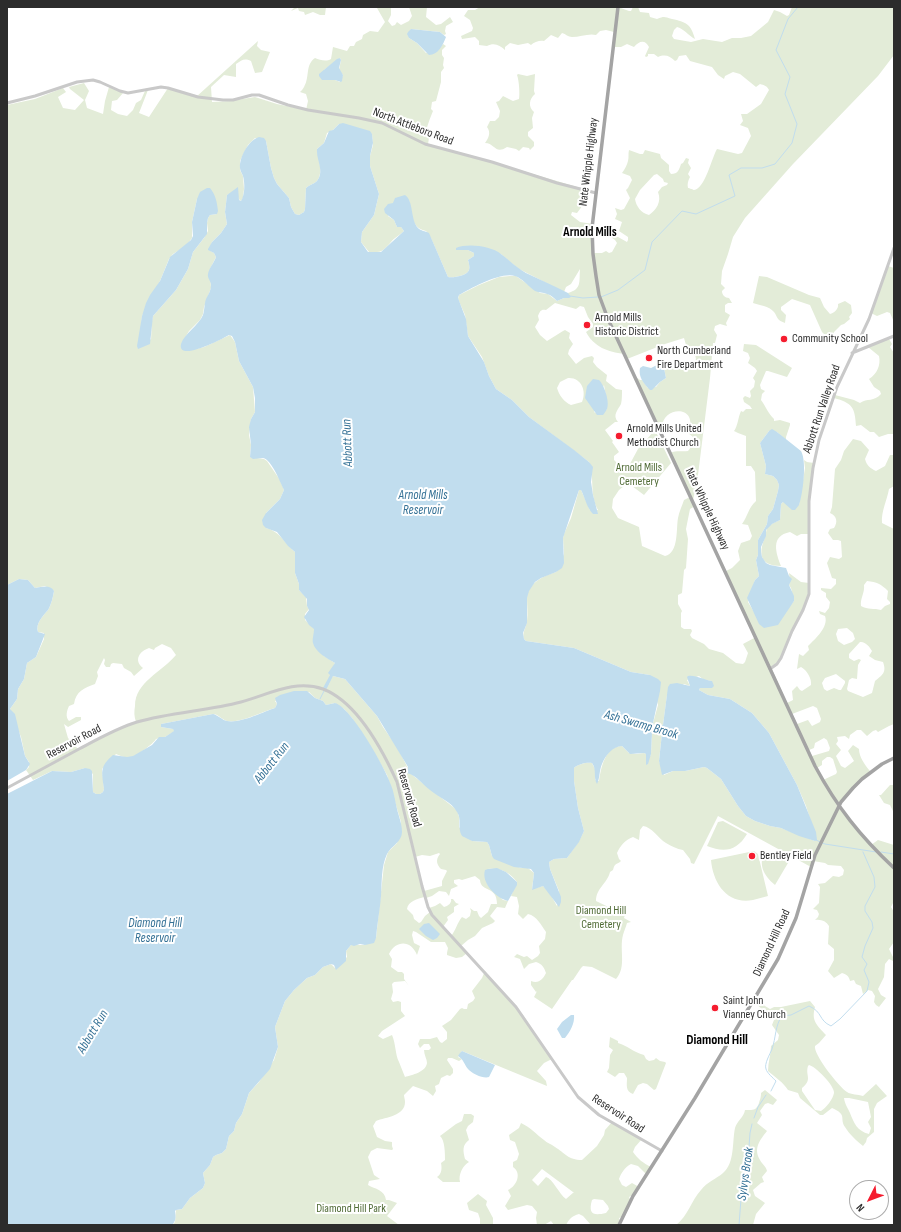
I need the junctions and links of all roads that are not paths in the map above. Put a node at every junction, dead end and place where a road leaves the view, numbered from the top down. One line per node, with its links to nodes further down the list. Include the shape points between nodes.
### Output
1 (618, 7): 3 (main road, Nate Whipple Highway)
2 (7, 103): 3 (street, North Attleboro Road, via 77,82 93,80 128,93 161,87 198,97 228,100 259,95 308,110 378,122 425,144)
3 (596, 193): 7 (main road, Nate Whipple Highway, via 592,241 599,295 631,371)
4 (894, 248): 6 (street, Abbott Run Valley Road, via 875,304)
5 (894, 336): 6 (street)
6 (852, 353): 7 (street, Abbott Run Valley Road, via 837,387 815,458 809,501 807,599 781,658)
7 (770, 668): 10 (main road, Nate Whipple Highway, via 815,766)
8 (894, 758): 10 (main road, Diamond Hill Road, via 862,779)
9 (7, 788): 12 (street, Reservoir Road, via 106,735 137,722 240,702 288,687 303,686 327,691 355,713 390,766 397,782 422,886 432,915 516,1007 578,1097 599,1115)
10 (839, 807): 11 (main road, Nate Whipple Highway, via 857,831); 12 (main road, Diamond Hill Road, via 813,860 794,922 778,959)
11 (894, 868)
12 (662, 1151): 13 (main road, Diamond Hill Road)
13 (618, 1225)

